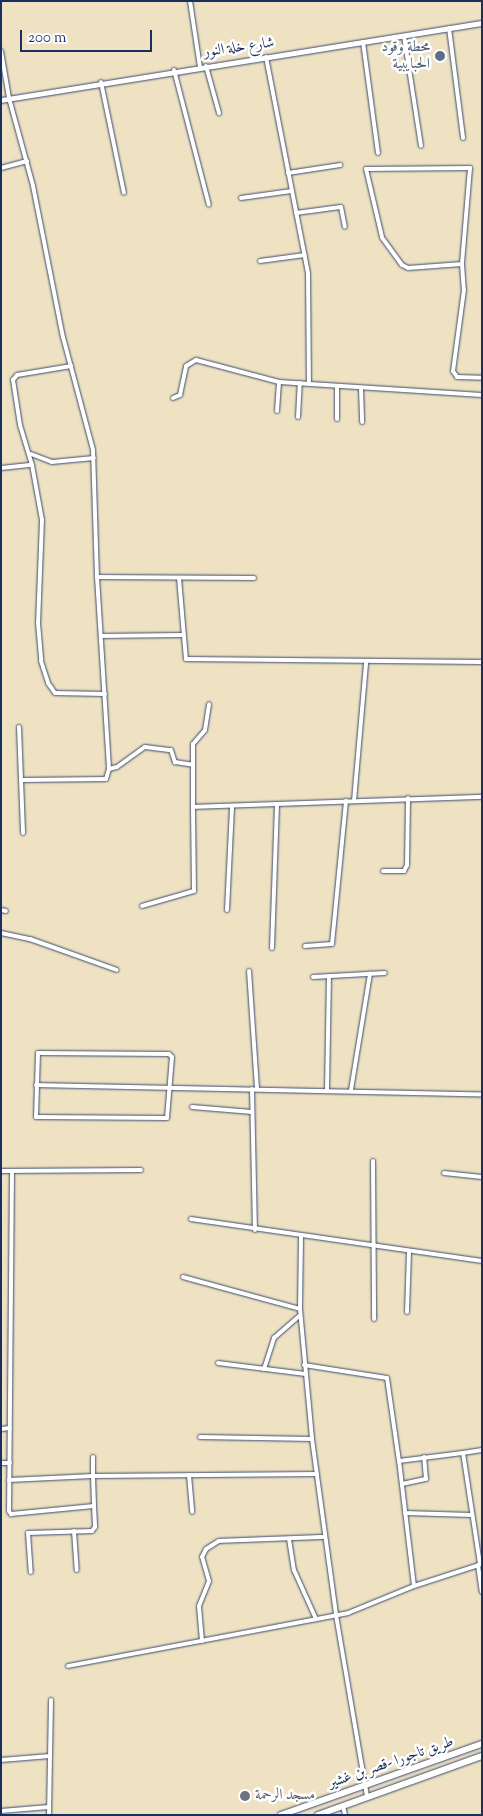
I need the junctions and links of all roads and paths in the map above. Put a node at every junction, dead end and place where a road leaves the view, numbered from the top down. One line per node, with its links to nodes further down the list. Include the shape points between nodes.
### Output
1 (190, 1): 8 (street)
2 (482, 23): 3 (street, شارع خلة النور)
3 (449, 28): 4 (street, شارع خلة النور); 15 (street)
4 (404, 36): 5 (street, شارع خلة النور); 16 (street)
5 (363, 42): 7 (street, شارع خلة النور); 17 (street)
6 (1, 52): 12 (street)
7 (266, 57): 9 (street, شارع خلة النور); 21 (street)
8 (200, 66): 9 (street, شارع خلة النور); 10 (street, شارع خلة النور)
9 (206, 66): 14 (street)
10 (174, 70): 11 (street, شارع خلة النور); 25 (street)
11 (101, 82): 12 (street, شارع خلة النور); 23 (street)
12 (9, 98): 13 (street, شارع خلة النور); 18 (street)
13 (1, 100)
14 (218, 113)
15 (463, 138)
16 (421, 146)
17 (378, 154)
18 (27, 161): 20 (street); 31 (street)
19 (340, 165): 21 (street)
20 (1, 168)
21 (288, 173): 22 (street)
22 (292, 191): 24 (street); 26 (street)
23 (124, 193)
24 (241, 198)
25 (208, 206)
26 (296, 213): 27 (street, via 341,207); 28 (street)
27 (345, 227)
28 (304, 254): 29 (street); 35 (street, via 311,298)
29 (260, 261)
30 (462, 264): 30 (street, via 470,168 366,169 382,237 402,265 408,268); 32 (street, via 464,290 453,374)
31 (71, 366): 44 (street, via 14,378 20,425); 45 (street)
32 (482, 378)
33 (278, 382): 34 (street); 39 (street, via 192,360 186,366 180,395); 40 (street)
34 (300, 383): 35 (street); 41 (street)
35 (309, 384): 36 (street)
36 (337, 387): 37 (street); 42 (street)
37 (361, 389): 38 (street); 43 (street)
38 (482, 395)
39 (173, 398)
40 (277, 411)
41 (298, 417)
42 (337, 419)
43 (362, 422)
44 (31, 454): 45 (street, via 52,462); 46 (street)
45 (94, 458): 48 (street)
46 (32, 465): 47 (street); 55 (street, via 42,531 38,623 44,670 54,693)
47 (1, 468)
48 (97, 577): 49 (street); 52 (street)
49 (179, 578): 50 (street); 51 (street)
50 (254, 578)
51 (182, 635): 52 (street); 54 (street, via 186,659)
52 (101, 636): 55 (street)
53 (482, 662): 54 (street)
54 (366, 663): 64 (street)
55 (105, 694): 59 (street)
56 (209, 704): 58 (street, via 206,730 194,740)
57 (18, 727): 60 (street)
58 (193, 765): 59 (street, via 175,762 171,750 145,747); 66 (street)
59 (109, 769): 60 (street, via 106,779)
60 (21, 780): 68 (street)
61 (482, 797): 62 (street)
62 (408, 798): 64 (street); 69 (street, via 404,871)
63 (346, 801): 64 (street); 65 (street); 73 (street, via 332,944)
64 (354, 801)
65 (276, 804): 67 (street); 74 (street)
66 (193, 807): 67 (street); 70 (street, via 193,893)
67 (232, 807): 71 (street)
68 (22, 833)
69 (383, 870)
70 (142, 906)
71 (227, 910)
72 (1, 933): 75 (street, via 30,939)
73 (306, 946)
74 (272, 948)
75 (117, 970)
76 (249, 971): 83 (street)
77 (384, 973): 78 (street)
78 (370, 974): 79 (street); 85 (street)
79 (329, 976): 80 (street); 84 (street)
80 (313, 977)
81 (36, 1085): 82 (street); 82 (street, via 36,1117 166,1120); 82 (street, via 38,1053 161,1054 172,1057)
82 (169, 1087): 83 (street)
83 (255, 1089): 84 (street); 88 (street)
84 (327, 1090): 85 (street)
85 (351, 1090): 86 (street)
86 (482, 1094)
87 (192, 1107): 88 (street)
88 (252, 1112): 96 (street)
89 (373, 1161): 98 (street)
90 (141, 1170): 92 (street)
91 (1, 1171): 92 (street)
92 (12, 1171): 110 (street)
93 (444, 1173): 94 (street)
94 (482, 1177)
95 (191, 1219): 96 (street)
96 (255, 1230): 97 (street)
97 (301, 1236): 98 (street); 102 (street)
98 (376, 1246): 99 (street); 105 (street)
99 (409, 1251): 100 (street); 103 (street)
100 (482, 1261)
101 (183, 1277): 102 (street)
102 (300, 1308): 104 (street)
103 (407, 1312)
104 (299, 1316): 107 (street); 108 (street, via 274,1338)
105 (374, 1320)
106 (218, 1363): 108 (street)
107 (304, 1365): 109 (street); 118 (street, via 388,1380)
108 (264, 1369): 109 (street)
109 (305, 1374): 113 (street)
110 (10, 1428): 111 (street); 119 (street)
111 (1, 1429)
112 (200, 1437): 113 (street)
113 (312, 1439): 122 (street)
114 (482, 1450): 115 (street)
115 (463, 1453): 117 (street); 129 (street)
116 (93, 1457): 123 (street)
117 (424, 1457): 118 (street); 125 (street, via 426,1479)
118 (399, 1460): 125 (street)
119 (10, 1463): 120 (street); 124 (street)
120 (1, 1464)
121 (189, 1474): 122 (street); 123 (street); 127 (street)
122 (317, 1474): 131 (street)
123 (92, 1476): 124 (street); 126 (street)
124 (10, 1480): 126 (street, via 8,1509 11,1514)
125 (402, 1484): 128 (street)
126 (94, 1506): 130 (street, via 94,1530)
127 (192, 1512)
128 (405, 1513): 129 (street); 136 (street)
129 (472, 1515): 133 (street)
130 (74, 1531): 134 (street); 135 (street, via 28,1533)
131 (325, 1537): 132 (street); 138 (street)
132 (289, 1539): 139 (street, via 295,1572); 140 (street, via 220,1541 206,1549 202,1557 209,1581 199,1606)
133 (480, 1564): 136 (street); 137 (street)
134 (77, 1570)
135 (30, 1572)
136 (414, 1586): 138 (street, via 370,1606)
137 (482, 1592)
138 (336, 1615): 139 (street); 149 (street)
139 (316, 1619): 140 (street)
140 (202, 1641): 141 (street)
141 (68, 1666)
142 (51, 1700): 145 (street)
143 (482, 1744): 144 (highway, طريق تاجورا -قصر بن غشير)
144 (463, 1751): 148 (highway); 149 (highway, طريق تاجورا -قصر بن غشير)
145 (50, 1756): 147 (street); 152 (street)
146 (482, 1756): 148 (highway)
147 (1, 1760)
148 (466, 1762): 150 (highway)
149 (364, 1784): 150 (street); 155 (highway, طريق تاجورا -قصر بن غشير)
150 (367, 1797): 151 (highway)
151 (343, 1806): 156 (highway); 157 (street)
152 (49, 1807): 153 (street); 154 (street)
153 (1, 1811)
154 (49, 1815)
155 (281, 1815)
156 (318, 1815)
157 (346, 1815)

